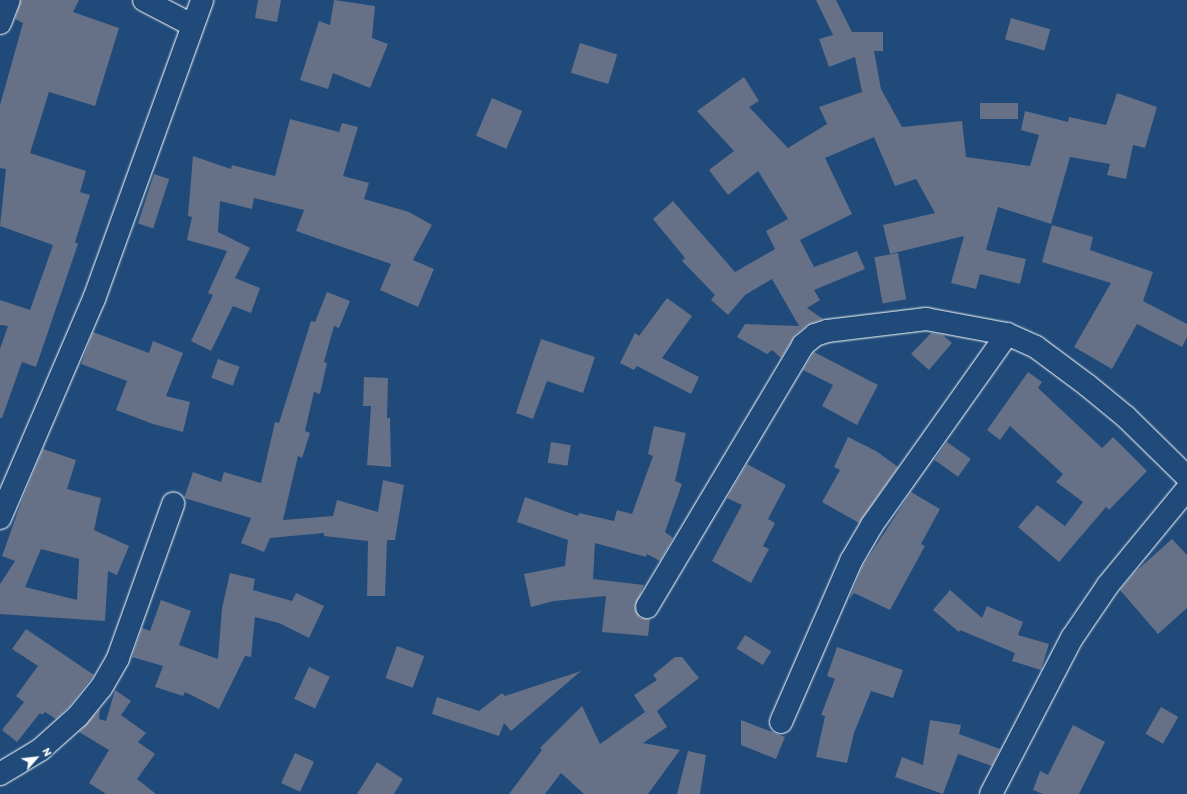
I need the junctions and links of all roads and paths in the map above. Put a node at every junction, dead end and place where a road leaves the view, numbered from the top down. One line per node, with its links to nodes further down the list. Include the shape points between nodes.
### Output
1 (10, 0): 4 (street)
2 (144, 0): 5 (street)
3 (202, 0): 5 (street)
4 (0, 23)
5 (192, 25): 10 (street, via 94,299)
6 (1007, 334): 7 (street, via 1036,347 1087,385 1126,417); 11 (street, via 926,319 826,331 815,335 803,345); 12 (street, via 872,525 851,561)
7 (1187, 477)
8 (1187, 489): 14 (street, via 1108,585 1072,638)
9 (173, 504): 13 (street, via 118,658 101,688 78,716 40,750)
10 (0, 518)
11 (647, 607)
12 (781, 722)
13 (0, 774)
14 (991, 794)

